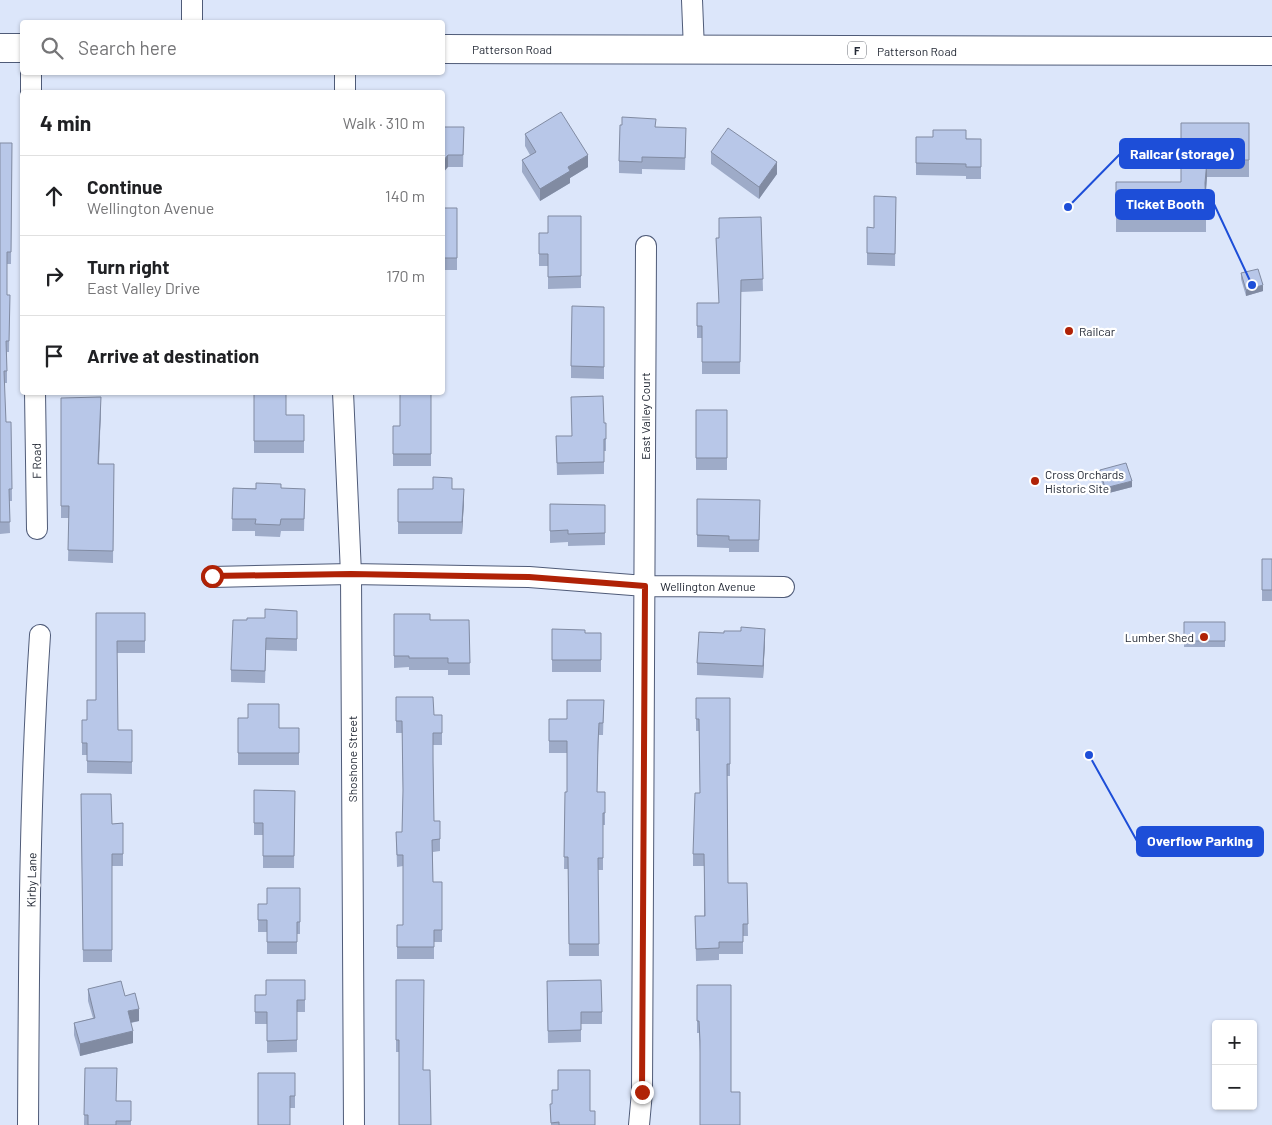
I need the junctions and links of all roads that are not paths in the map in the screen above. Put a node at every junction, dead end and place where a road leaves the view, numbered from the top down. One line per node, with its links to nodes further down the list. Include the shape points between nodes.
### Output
1 (192, 0): 3 (street)
2 (692, 0): 7 (street)
3 (192, 20)
4 (0, 48): 5 (main road)
5 (20, 48)
6 (445, 49): 7 (main road, Patterson Road / F)
7 (694, 50): 8 (main road, Patterson Road / F)
8 (1272, 51)
9 (32, 75): 11 (street)
10 (345, 75): 12 (street)
11 (32, 90)
12 (345, 90)
13 (646, 246): 19 (street, East Valley Court)
14 (35, 395): 16 (street, F Road)
15 (343, 395): 17 (street, Shoshone Street)
16 (37, 529)
17 (351, 574): 18 (street, Wellington Avenue); 19 (street, Wellington Avenue, via 529,577); 23 (street, Shoshone Street)
18 (212, 576)
19 (645, 586): 20 (street, Wellington Avenue); 24 (street, East Valley Court, via 642,1092)
20 (784, 587)
21 (40, 635): 22 (street, Kirby Lane, via 34,729)
22 (28, 1125)
23 (354, 1125)
24 (639, 1125)

